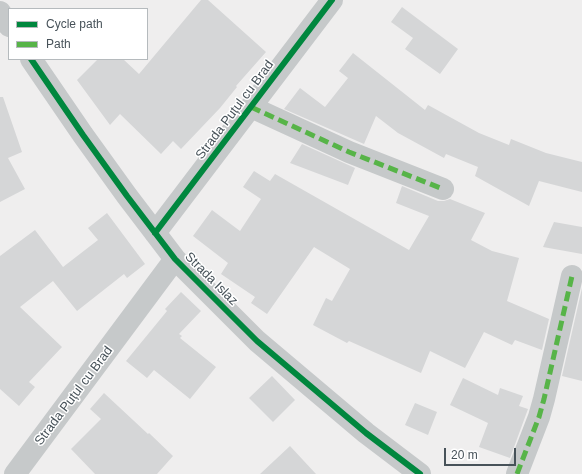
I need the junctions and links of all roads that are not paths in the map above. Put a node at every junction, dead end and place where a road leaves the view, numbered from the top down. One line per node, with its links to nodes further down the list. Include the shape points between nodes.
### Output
1 (332, 0): 5 (street, Strada Puțul cu Brad)
2 (0, 12): 3 (street)
3 (8, 24)
4 (33, 60): 7 (street, Strada Islaz)
5 (251, 107): 6 (street, via 349,152); 7 (street, Strada Puțul cu Brad)
6 (443, 189)
7 (154, 233): 8 (street, Strada Islaz)
8 (175, 259): 10 (street, Strada Puțul cu Brad); 11 (street, Strada Islaz, via 257,341 366,433)
9 (572, 276): 12 (street, via 539,417)
10 (15, 474)
11 (420, 474)
12 (517, 474)

